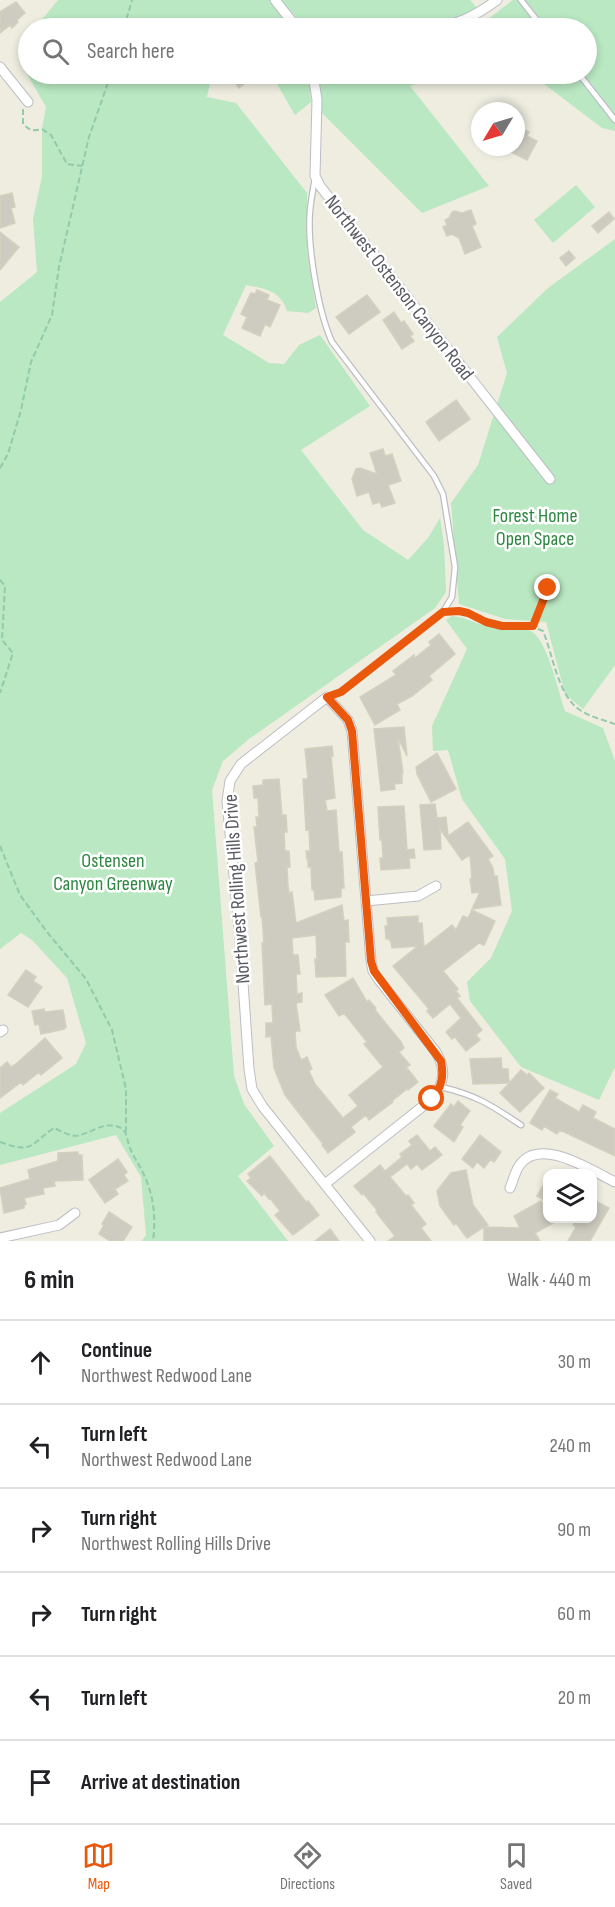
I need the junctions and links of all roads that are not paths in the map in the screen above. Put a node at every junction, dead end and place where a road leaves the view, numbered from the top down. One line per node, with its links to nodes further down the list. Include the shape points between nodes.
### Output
1 (275, 0): 4 (street)
2 (497, 0): 5 (street)
3 (521, 0): 6 (lane)
4 (289, 18)
5 (469, 18)
6 (535, 18)
7 (0, 67): 10 (street)
8 (315, 84): 12 (street, Northwest Ostenson Canyon Road)
9 (587, 84): 11 (lane)
10 (28, 102)
11 (615, 120)
12 (315, 176): 13 (street, Northwest Ostenson Canyon Road); 16 (lane, Northwest Rolling Hills Drive, via 310,241 324,324 332,342 422,458 443,494 455,567 452,597 443,612 341,692)
13 (550, 479)
14 (548, 588): 15 (lane)
15 (533, 626)
16 (327, 697): 18 (street, via 348,720 352,731); 22 (street, Northwest Rolling Hills Drive, via 241,764 230,781 227,801 252,1089)
17 (436, 886): 18 (street, via 418,896)
18 (366, 902): 19 (street, via 374,971 436,1052 443,1071)
19 (441, 1087): 20 (lane, via 486,1102); 22 (street, via 432,1099)
20 (521, 1125)
21 (615, 1182): 23 (street, via 549,1153 520,1164)
22 (325, 1184): 26 (street, Northwest Rolling Hills Drive)
23 (510, 1188)
24 (75, 1214): 25 (street, via 59,1225)
25 (0, 1238)
26 (370, 1241)

